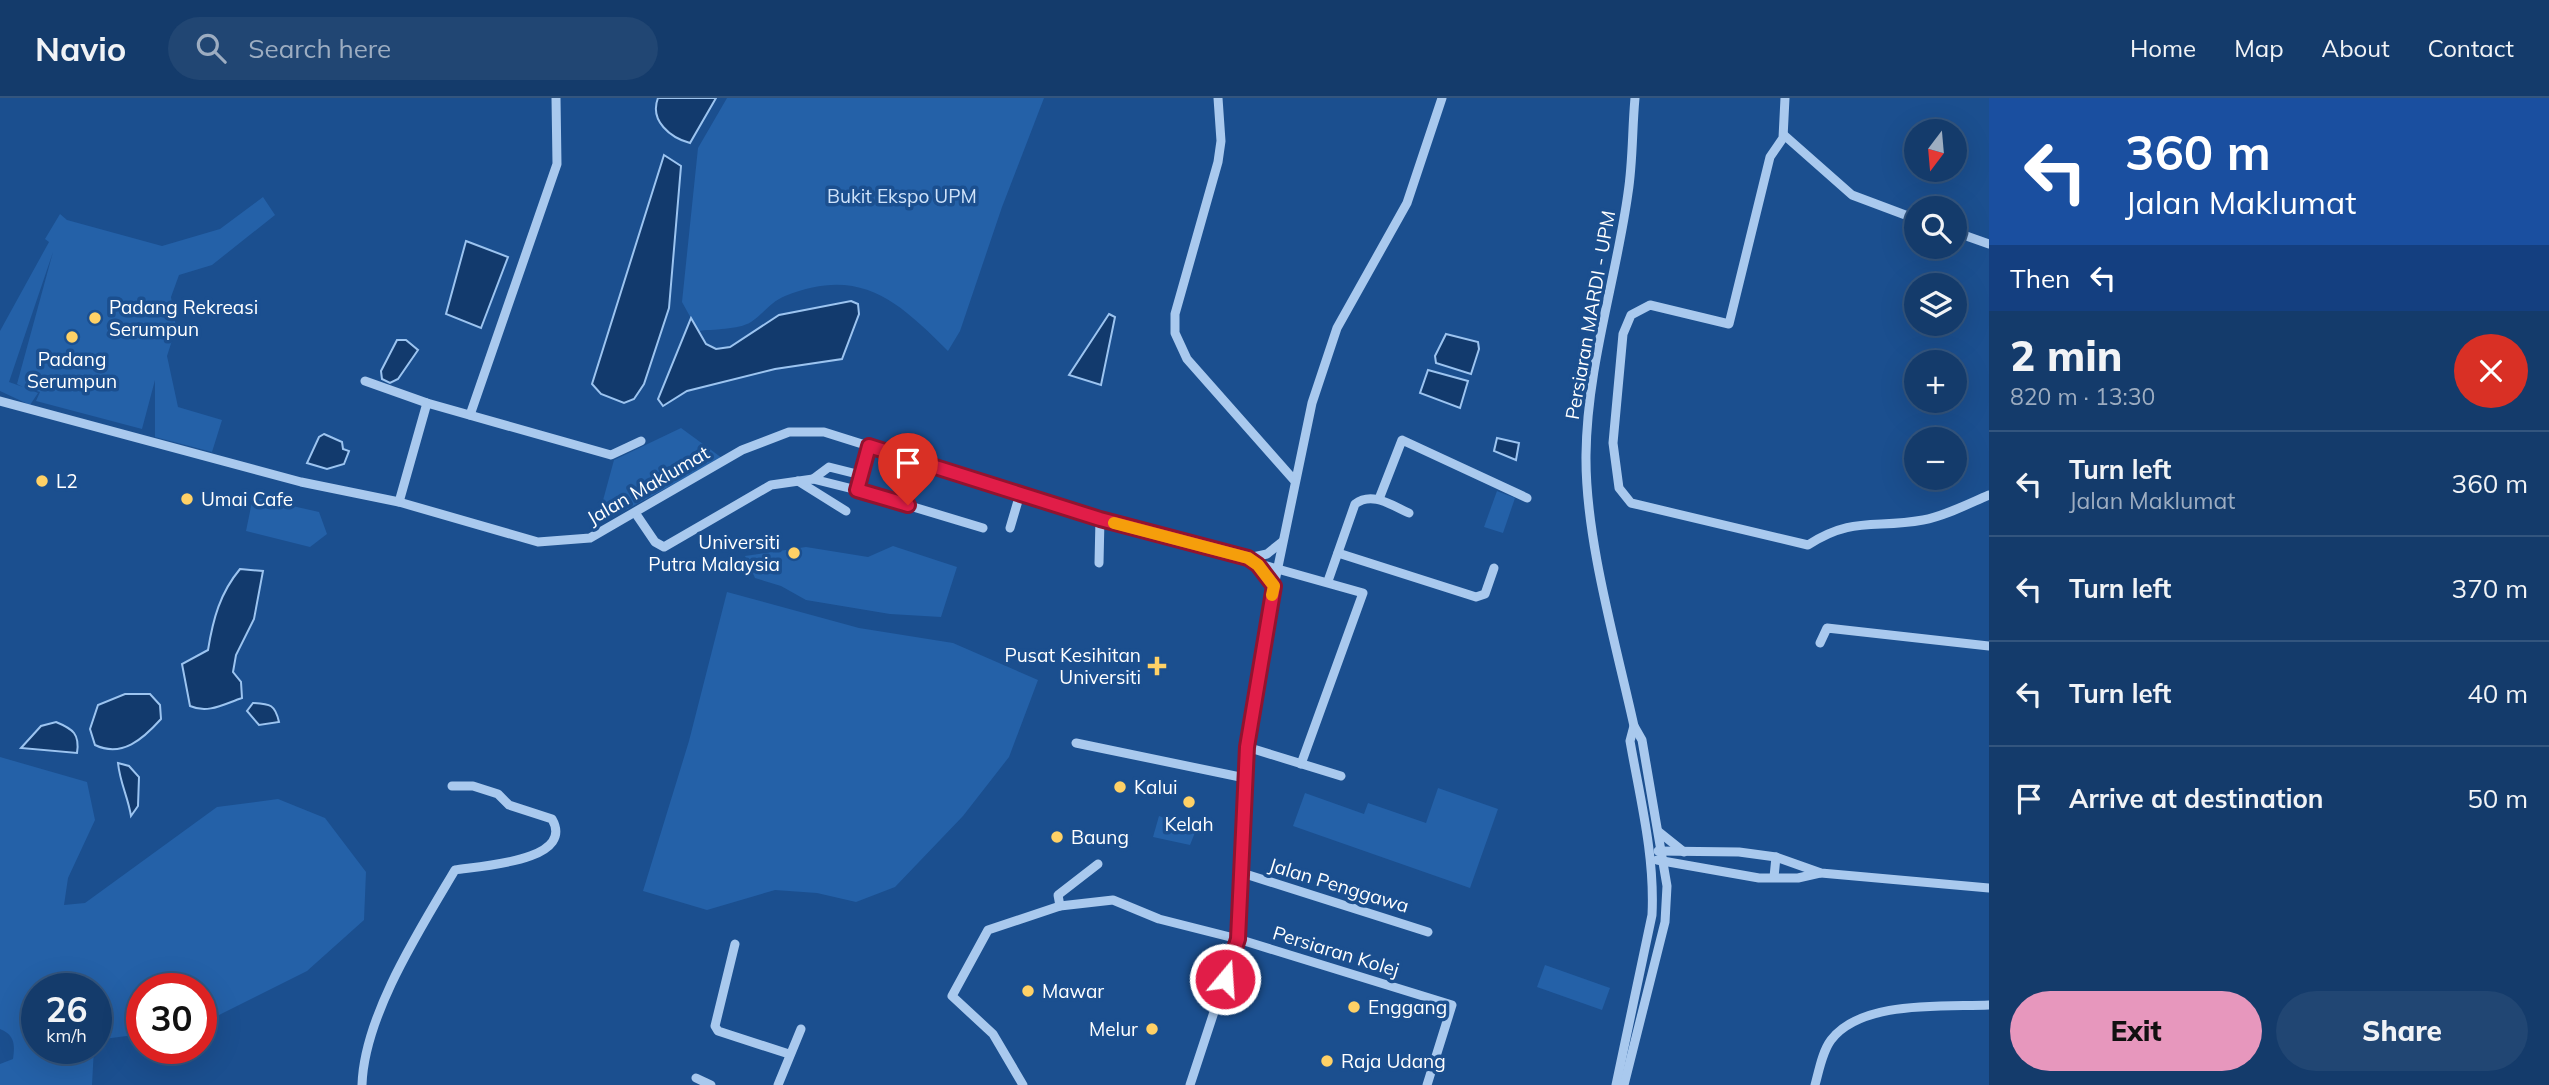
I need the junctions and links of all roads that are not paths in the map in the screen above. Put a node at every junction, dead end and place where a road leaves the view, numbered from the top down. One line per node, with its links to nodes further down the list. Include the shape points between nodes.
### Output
1 (556, 98): 13 (street, via 558,164)
2 (1218, 98): 18 (street, via 1218,162 1175,314 1175,333 1187,359)
3 (1442, 98): 18 (street, via 1408,203 1330,345)
4 (1634, 98): 42 (street, Persiaran MARDI - UPM, via 1628,194 1590,399 1586,456 1593,530)
5 (1785, 98): 6 (street)
6 (1781, 139): 7 (street, via 1852,195); 22 (street, via 1770,157 1728,324 1650,305 1631,315 1623,334 1613,443 1619,488 1631,503 1808,545 1849,525 1922,520)
7 (1904, 214)
8 (1967, 236): 9 (street)
9 (1989, 244)
10 (365, 381): 12 (street)
11 (0, 399): 25 (street, Jalan Maklumat, via 301,482)
12 (427, 403): 13 (street); 25 (street)
13 (470, 415): 14 (street, via 611,455)
14 (640, 441)
15 (869, 446): 16 (street); 21 (street, Jalan Maklumat); 28 (street, Jalan Maklumat, via 824,432 789,432 742,450)
16 (861, 475): 17 (street, via 829,467); 20 (street)
17 (813, 479): 19 (street); 20 (street)
18 (1294, 480): 32 (street)
19 (798, 481): 26 (street); 28 (street, via 771,485 664,547 654,542)
20 (857, 490): 30 (street)
21 (1020, 494): 29 (street, Jalan Maklumat); 31 (street)
22 (1989, 495)
23 (1527, 498): 24 (street, via 1402,440)
24 (1378, 499): 27 (street); 33 (street, via 1362,498 1355,504)
25 (399, 502): 28 (street, Jalan Maklumat, via 538,542 590,538)
26 (846, 511)
27 (1409, 513)
28 (636, 514)
29 (1100, 519): 34 (street, Jalan Maklumat); 35 (street)
30 (983, 528)
31 (1010, 528)
32 (1282, 542): 34 (street, via 1267,554); 36 (street)
33 (1338, 553): 37 (street, via 1476,597 1485,594); 38 (street)
34 (1248, 558): 36 (street, Jalan Maklumat); 39 (street)
35 (1099, 563)
36 (1278, 567): 38 (street, Jalan Maklumat); 39 (street)
37 (1494, 568)
38 (1328, 581): 45 (street, Jalan Maklumat, via 1363,593)
39 (1274, 586): 44 (street)
40 (1820, 643): 41 (street, via 1827,628)
41 (1989, 646)
42 (1634, 726): 49 (street, Persiaran MARDI - UPM, via 1642,740); 51 (street, Persiaran MARDI - UPM, via 1630,741)
43 (1076, 743): 47 (street)
44 (1247, 747): 45 (street); 47 (street)
45 (1301, 764): 46 (street)
46 (1341, 776)
47 (1245, 778): 56 (street)
48 (452, 786): 69 (street, via 473,786 498,794 509,805 552,819 556,836 550,846 526,859 456,870 408,949 376,1024 362,1066)
49 (1658, 831): 50 (street); 52 (street, Persiaran MARDI - UPM)
50 (1688, 854): 52 (street); 53 (street, via 1739,852)
51 (1650, 855): 52 (street); 75 (street, Persiaran MARDI - UPM, via 1652,915)
52 (1663, 856): 54 (street); 59 (street, Persiaran MARDI - UPM)
53 (1776, 857): 57 (street); 58 (street)
54 (1681, 862): 58 (street, via 1735,875); 59 (street)
55 (1098, 864): 61 (street, via 1058,895)
56 (1239, 872): 62 (street, Jalan Penggawa); 63 (street)
57 (1821, 873): 58 (street); 60 (street)
58 (1774, 877)
59 (1667, 886): 76 (street, Persiaran MARDI - UPM, via 1664,922)
60 (1989, 888)
61 (1060, 906): 63 (street, Persiaran Kolej, via 1112,900 1159,919); 72 (street, Persiaran Kolej, via 988,930 953,996 993,1034)
62 (1428, 932)
63 (1238, 939): 73 (street); 74 (street, Persiaran Kolej, via 1452,1005)
64 (735, 944): 67 (street, via 715,1026 718,1031)
65 (1989, 1005): 77 (street, via 1879,1012 1850,1021 1828,1046)
66 (801, 1029): 67 (street)
67 (789, 1054): 71 (street)
68 (696, 1078): 70 (street)
69 (362, 1085)
70 (711, 1085)
71 (778, 1085)
72 (1023, 1085)
73 (1190, 1085)
74 (1427, 1085)
75 (1616, 1085)
76 (1624, 1085)
77 (1815, 1085)

